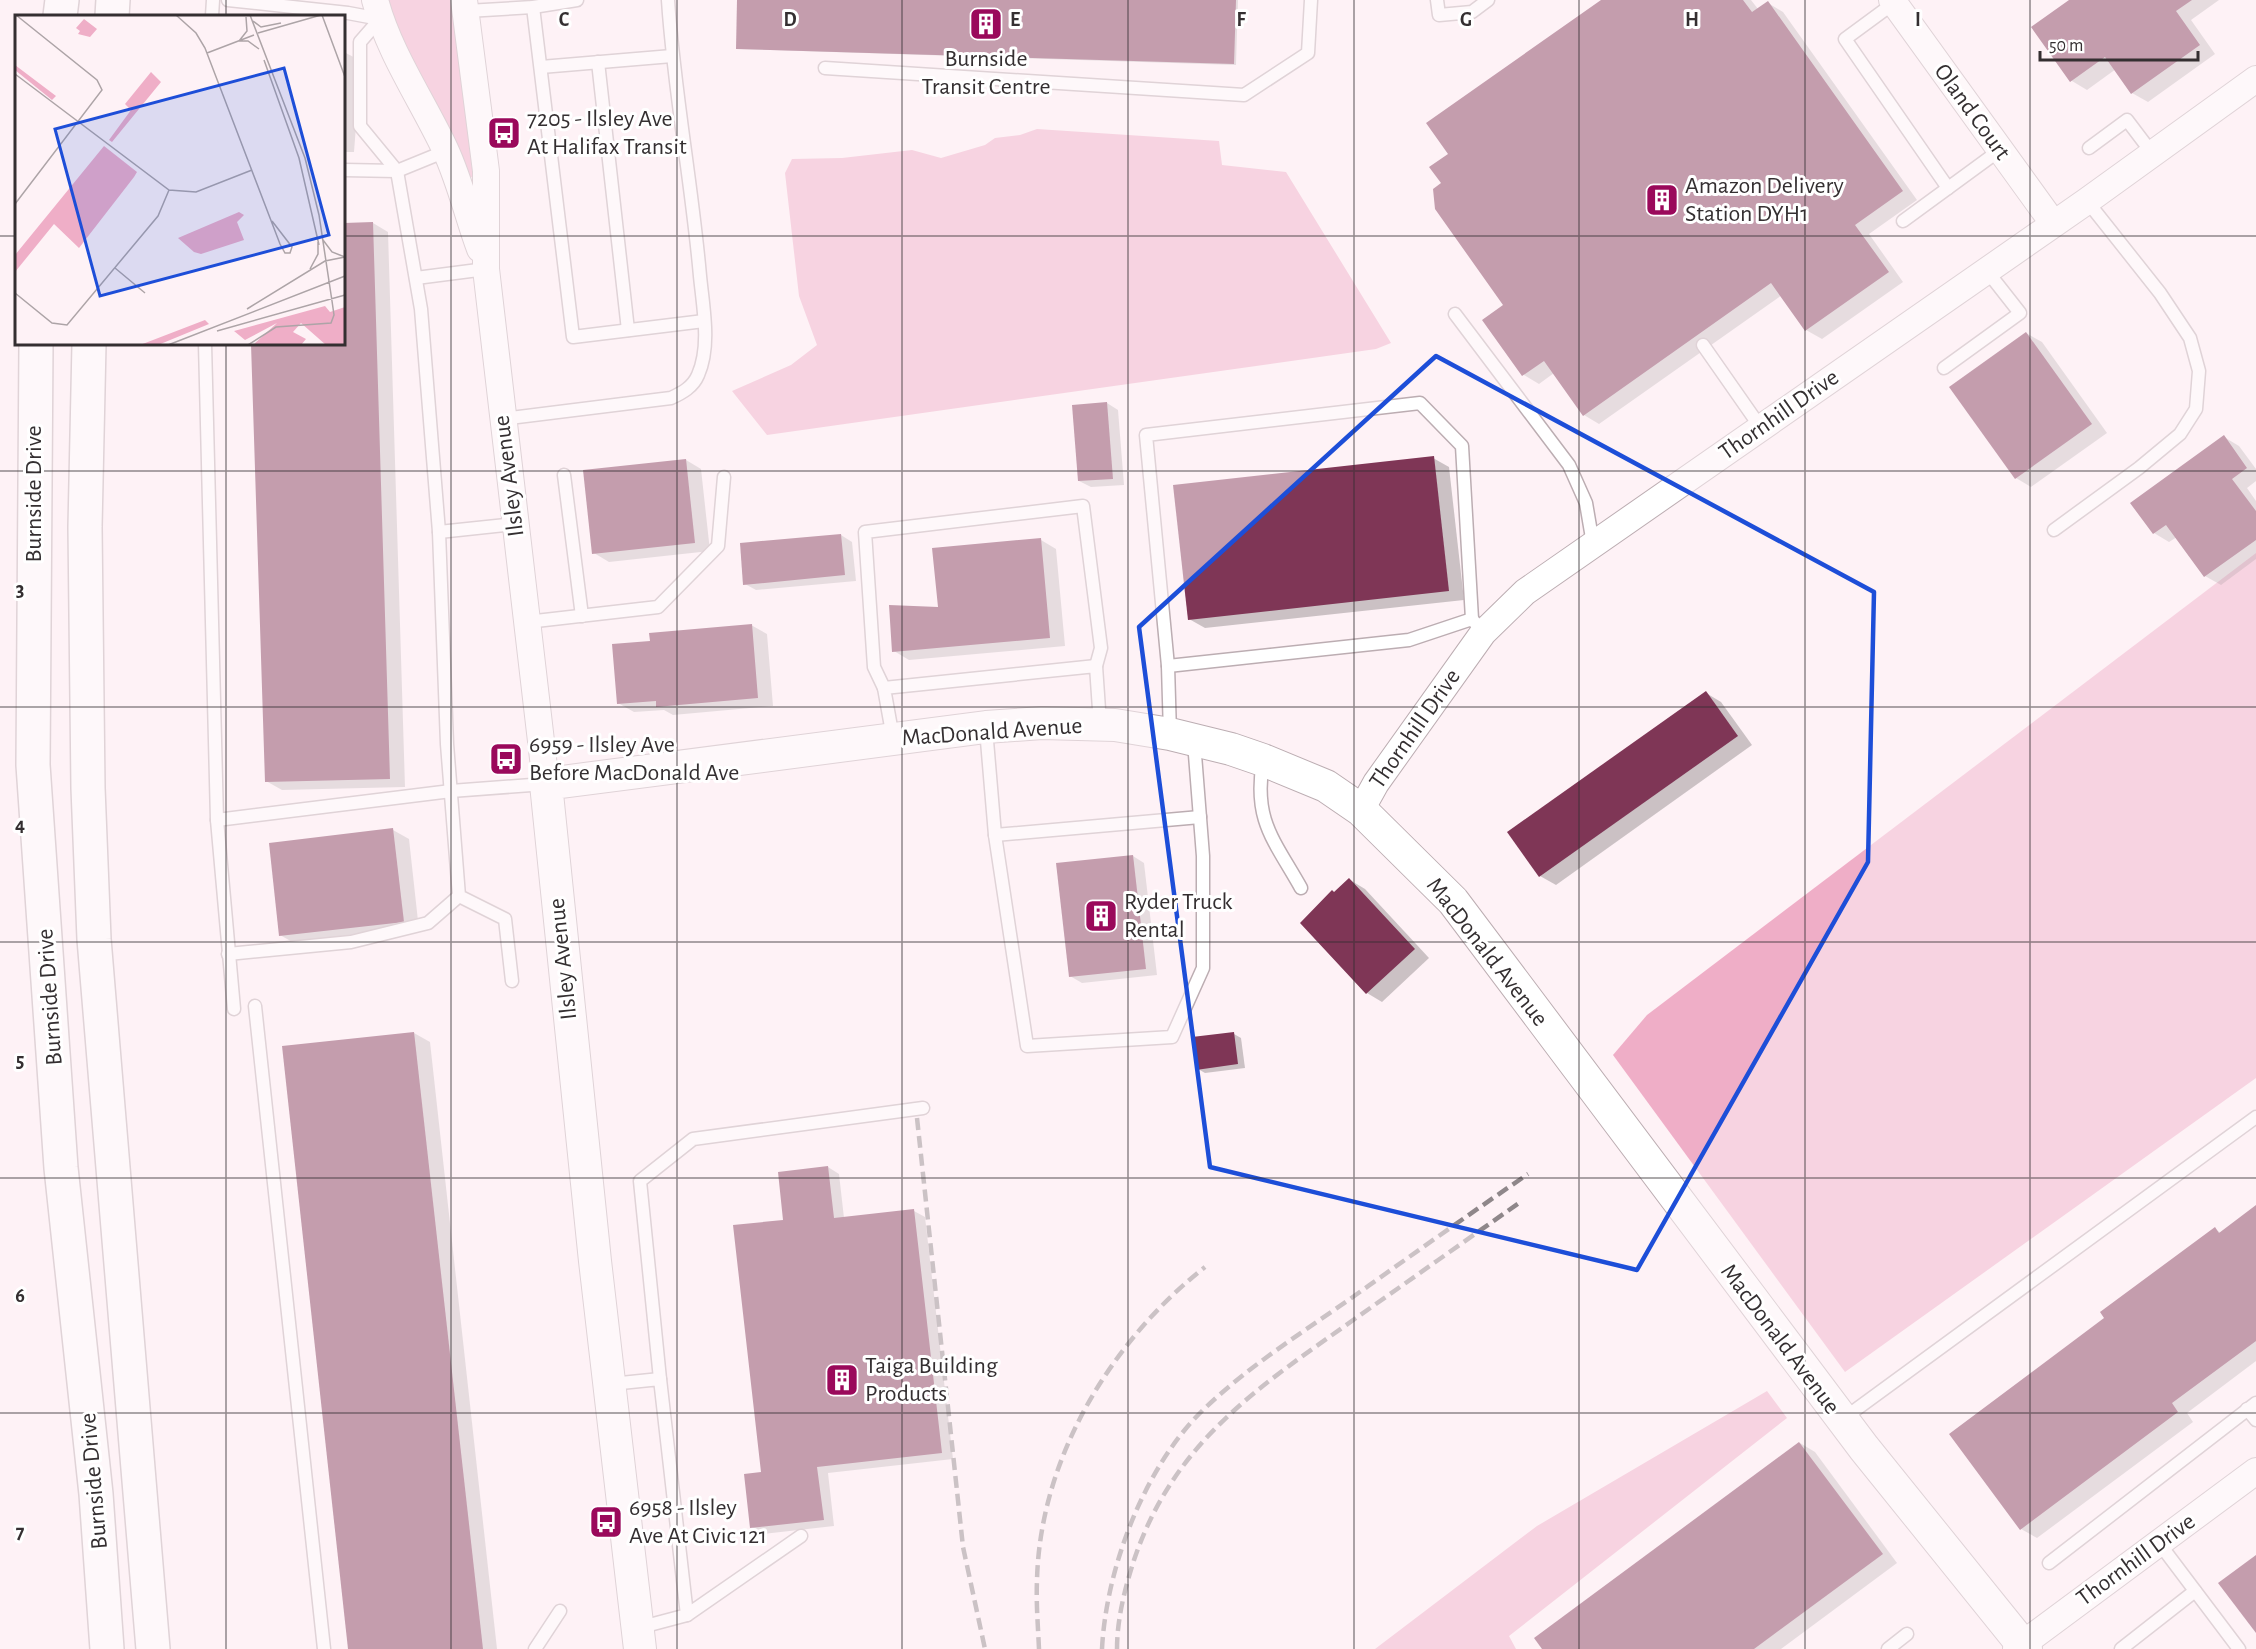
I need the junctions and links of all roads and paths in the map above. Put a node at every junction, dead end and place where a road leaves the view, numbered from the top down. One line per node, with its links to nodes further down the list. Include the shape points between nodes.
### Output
1 (62, 0): 14 (main road)
2 (113, 0): 15 (main road)
3 (213, 0): 16 (lane)
4 (228, 0): 13 (lane, via 348,12)
5 (577, 0): 12 (lane)
6 (668, 0): 17 (lane)
7 (1311, 0): 20 (lane, via 1308,53 1244,95)
8 (1437, 0): 9 (lane, via 1439,15 1472,12)
9 (1488, 0)
10 (1893, 1): 23 (street, Oland Court); 28 (lane, via 1845,39)
11 (466, 5): 12 (lane); 32 (street, Ilsley Avenue, via 486,171)
12 (533, 7): 19 (lane)
13 (378, 10): 24 (street, Ilsley Avenue); 27 (lane, via 360,42 360,126)
14 (60, 15)
15 (112, 15)
16 (212, 15)
17 (672, 56): 18 (lane); 36 (lane)
18 (598, 62): 19 (lane); 37 (lane)
19 (541, 67): 37 (lane, via 573,336)
20 (825, 68)
21 (2256, 79): 25 (street, Thornhill Drive)
22 (2089, 148): 25 (lane, via 2127,120)
23 (2000, 150): 28 (lane); 31 (street, Oland Court)
24 (446, 151): 27 (lane); 32 (street, Ilsley Avenue)
25 (2152, 153): 29 (street, Thornhill Drive)
26 (345, 170): 27 (lane)
27 (397, 171): 34 (lane)
28 (1948, 188): 30 (lane)
29 (2087, 201): 31 (street, Thornhill Drive); 48 (lane, via 2160,293 2190,338 2199,371 2196,409 2180,434)
30 (1903, 221)
31 (2053, 223): 33 (street, Thornhill Drive)
32 (486, 269): 34 (lane); 43 (street, Ilsley Avenue)
33 (1987, 270): 42 (lane, via 2020,313); 44 (street, Thornhill Drive)
34 (416, 279): 49 (lane)
35 (1455, 314): 50 (lane, via 1569,465 1586,502)
36 (704, 321): 37 (lane); 43 (lane, via 698,376 686,391 671,399)
37 (628, 330)
38 (36, 345): 92 (main road, Burnside Drive, via 33,765 62,1168 96,1494)
39 (89, 345): 93 (main road, Burnside Drive, via 85,527 94,928)
40 (205, 345): 66 (lane)
41 (1703, 345): 44 (lane)
42 (1944, 368)
43 (502, 419): 47 (street, Ilsley Avenue)
44 (1761, 428): 50 (street, Thornhill Drive)
45 (564, 475): 51 (lane)
46 (724, 477): 51 (lane, via 718,546 658,607)
47 (515, 524): 49 (lane); 52 (street, Ilsley Avenue)
48 (2054, 530)
49 (439, 532): 63 (lane)
50 (1593, 544): 53 (street, Thornhill Drive)
51 (582, 616): 52 (lane)
52 (527, 622): 62 (street, Ilsley Avenue)
53 (1478, 626): 55 (lane, via 1409,640); 55 (lane, via 1462,446 1420,403 1146,435); 64 (street, Thornhill Drive)
54 (1095, 666): 56 (lane); 56 (lane, via 1101,648 1083,506 865,532 874,667); 57 (lane)
55 (1168, 666): 59 (lane)
56 (884, 688): 60 (lane)
57 (1100, 725): 58 (street, MacDonald Avenue, via 1042,723); 59 (street, MacDonald Avenue)
58 (986, 727): 60 (street, MacDonald Avenue); 67 (lane)
59 (1182, 737): 61 (street, MacDonald Avenue); 65 (lane)
60 (893, 739): 62 (street, MacDonald Avenue)
61 (1263, 760): 64 (street, MacDonald Avenue, via 1326,786); 68 (lane, via 1259,788 1263,821)
62 (546, 784): 63 (lane); 77 (street, Ilsley Avenue)
63 (451, 791): 66 (lane); 69 (lane)
64 (1361, 810): 79 (street, MacDonald Avenue, via 1453,901)
65 (1200, 817): 67 (lane); 67 (lane, via 1203,968 1172,1037 1027,1046)
66 (217, 820): 70 (lane)
67 (995, 835)
68 (1301, 888)
69 (459, 896): 70 (lane, via 428,923 351,942); 71 (lane, via 505,919)
70 (228, 954): 73 (lane)
71 (512, 981)
72 (255, 1006): 94 (lane)
73 (234, 1009)
74 (923, 1108): 76 (lane, via 693,1139 640,1181)
75 (2256, 1117): 79 (lane)
76 (660, 1379): 77 (lane); 87 (lane)
77 (608, 1384): 89 (street, Ilsley Avenue)
78 (2252, 1406): 80 (lane); 84 (lane)
79 (1842, 1420): 90 (street, MacDonald Avenue)
80 (2256, 1420)
81 (2256, 1471): 83 (street, Thornhill Drive)
82 (801, 1536): 87 (lane)
83 (2159, 1543): 85 (lane); 90 (street, Thornhill Drive)
84 (2049, 1563)
85 (2195, 1591): 96 (lane); 97 (lane)
86 (560, 1611): 95 (lane)
87 (687, 1615): 89 (lane)
88 (1907, 1634): 91 (lane)
89 (638, 1639)
90 (2021, 1647)
91 (1892, 1648)
92 (107, 1649)
93 (153, 1649)
94 (324, 1649)
95 (536, 1649)
96 (2121, 1649)
97 (2239, 1649)

